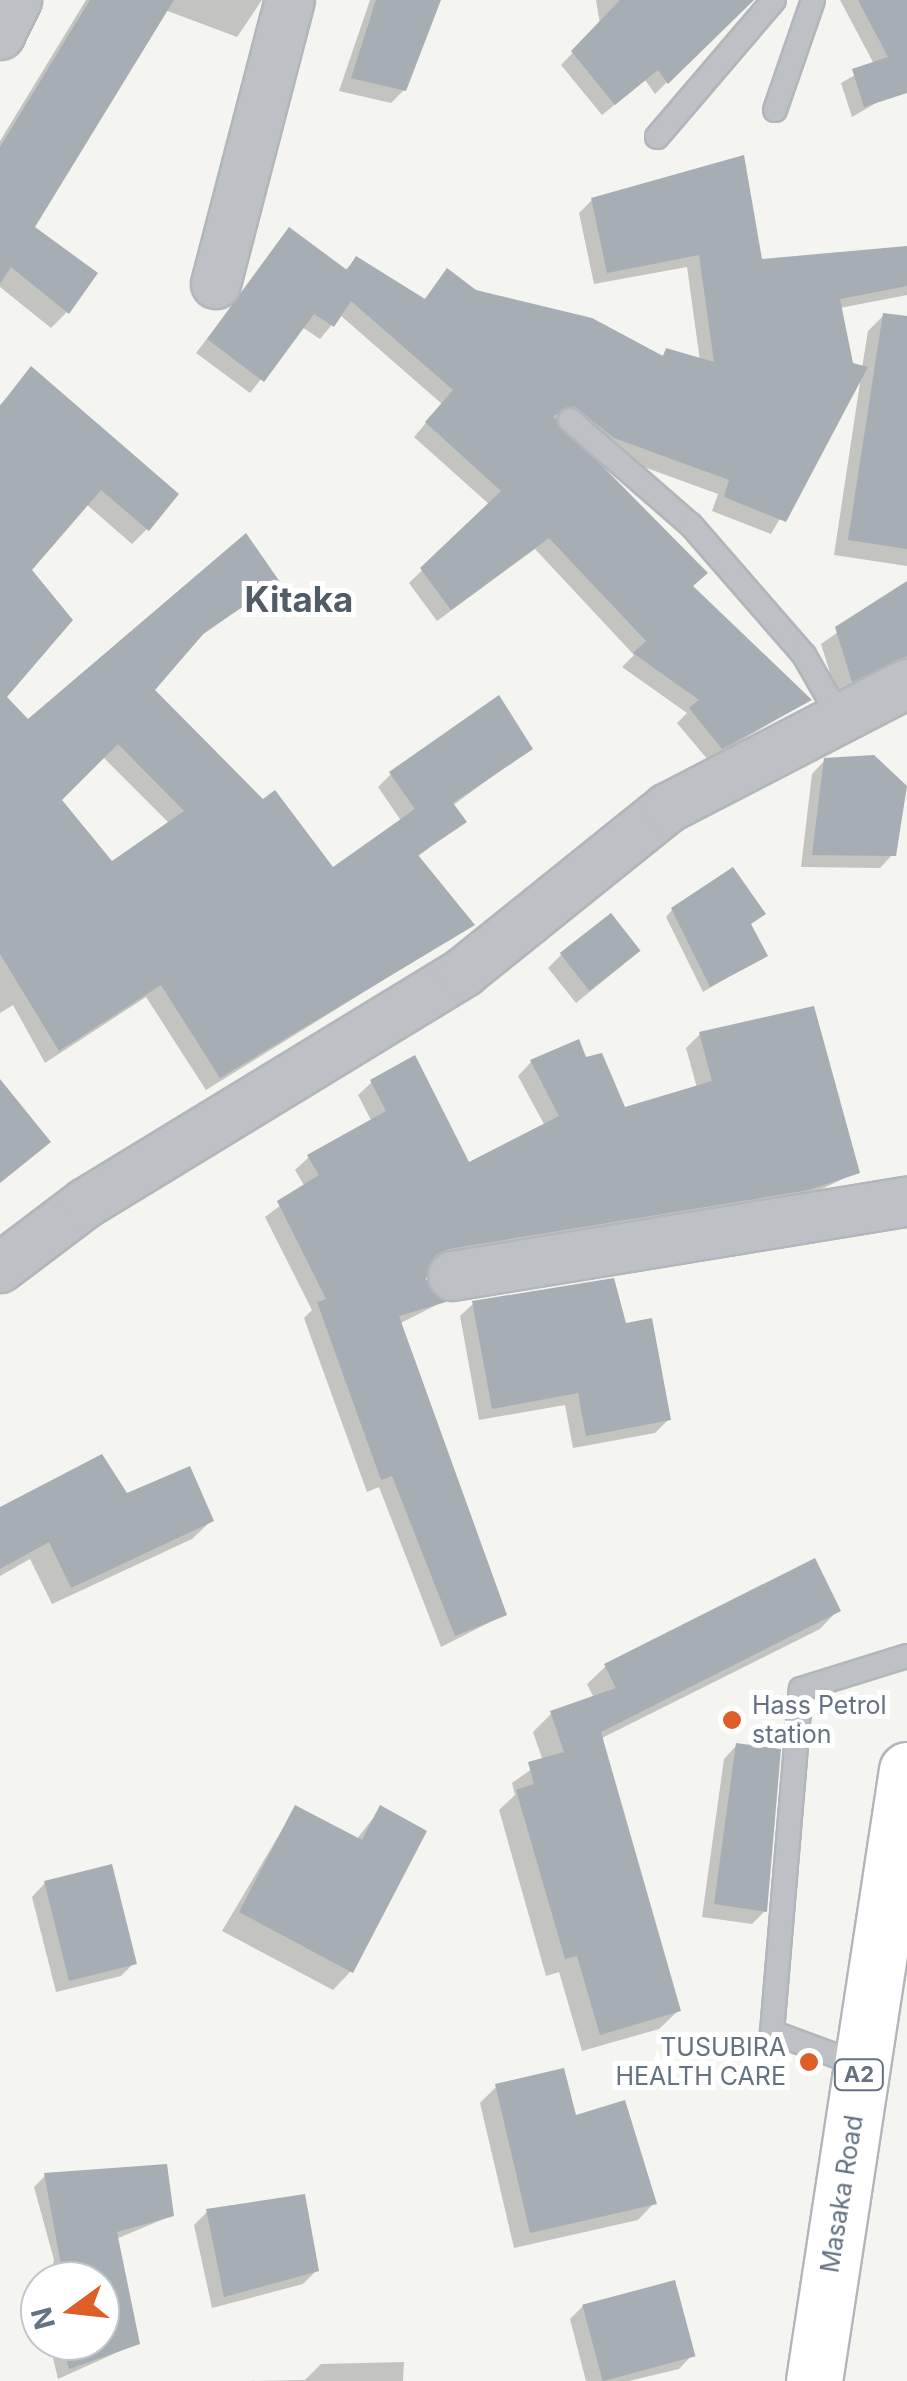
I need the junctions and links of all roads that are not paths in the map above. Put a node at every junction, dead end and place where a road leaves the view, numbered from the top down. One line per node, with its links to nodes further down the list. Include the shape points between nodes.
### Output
1 (18, 0): 5 (street)
2 (290, 0): 8 (street)
3 (774, 0): 7 (lane)
4 (813, 0): 6 (lane)
5 (0, 35)
6 (775, 110)
7 (658, 137)
8 (216, 284)
9 (570, 420): 11 (lane, via 691,524 804,655)
10 (907, 684): 11 (street)
11 (840, 716): 13 (street, via 668,808 464,972 86,1203)
12 (907, 1202): 14 (street)
13 (0, 1268)
14 (453, 1276)
15 (907, 1656): 17 (lane, via 801,1689 772,2032)
16 (907, 1770): 17 (main road, Masaka Road / A2)
17 (861, 2065): 18 (main road, Masaka Road / A2)
18 (814, 2381)

